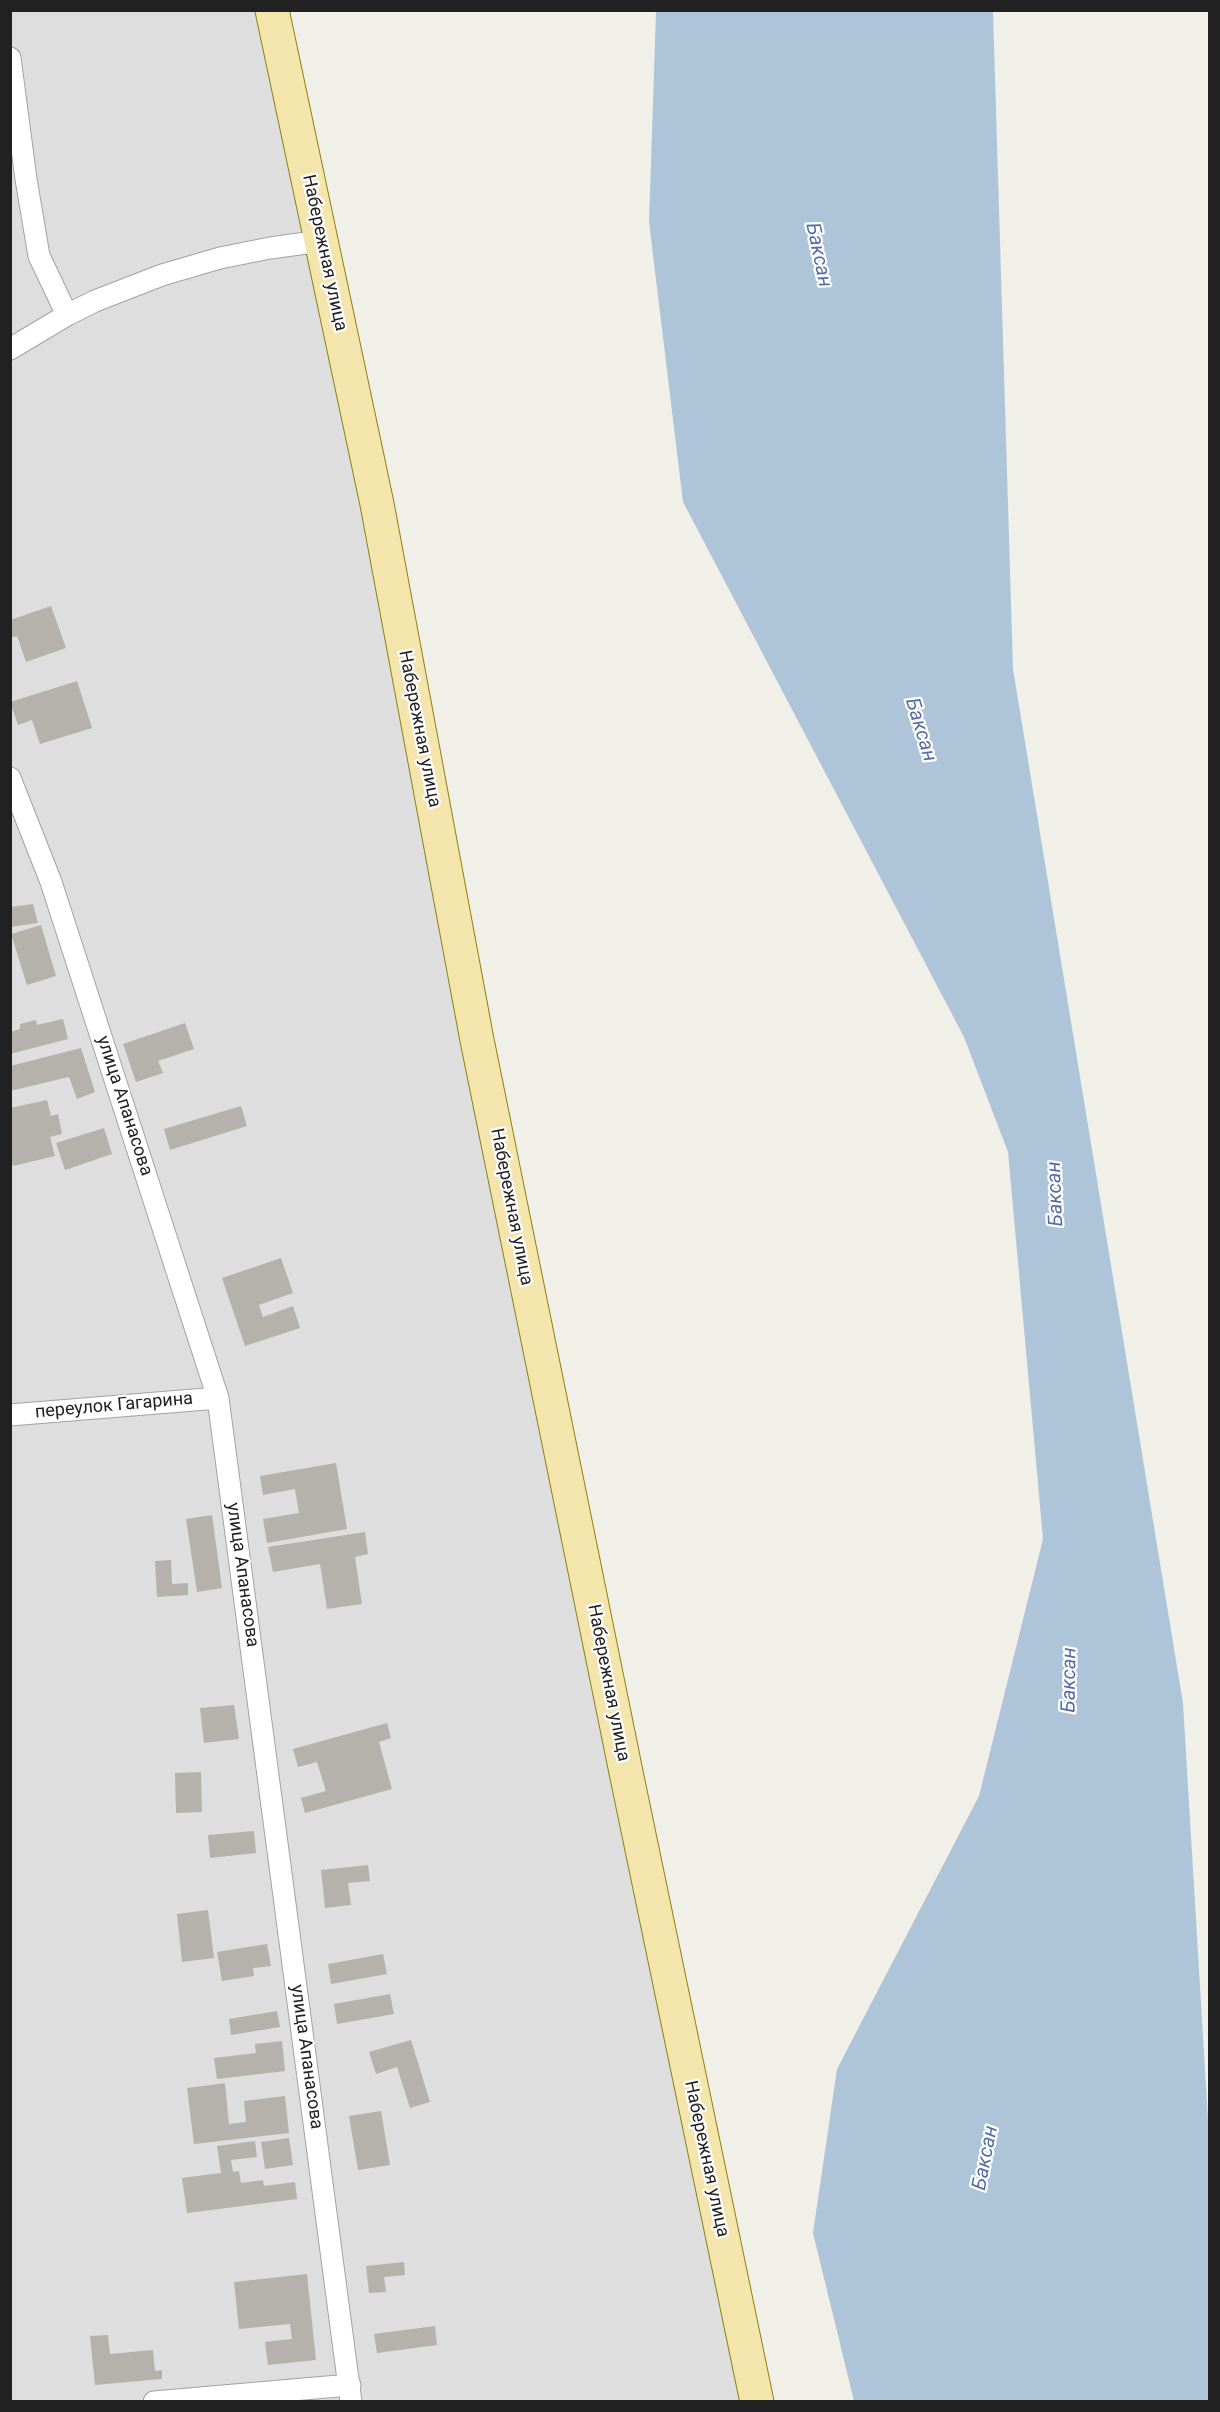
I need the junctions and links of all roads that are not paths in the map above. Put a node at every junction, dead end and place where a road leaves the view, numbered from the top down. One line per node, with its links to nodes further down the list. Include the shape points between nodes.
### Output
1 (272, 10): 3 (main road, Набережная улица)
2 (10, 58): 4 (street, via 39,256)
3 (321, 242): 4 (street, via 220,258 162,275); 11 (main road, Набережная улица, via 377,504 480,1052)
4 (67, 315): 5 (street)
5 (10, 349)
6 (10, 778): 7 (street, улица Апанасова, via 51,882)
7 (218, 1398): 8 (street, переулок Гагарина); 9 (street, улица Апанасова)
8 (10, 1415)
9 (350, 2393): 10 (street)
10 (154, 2402)
11 (757, 2402)

